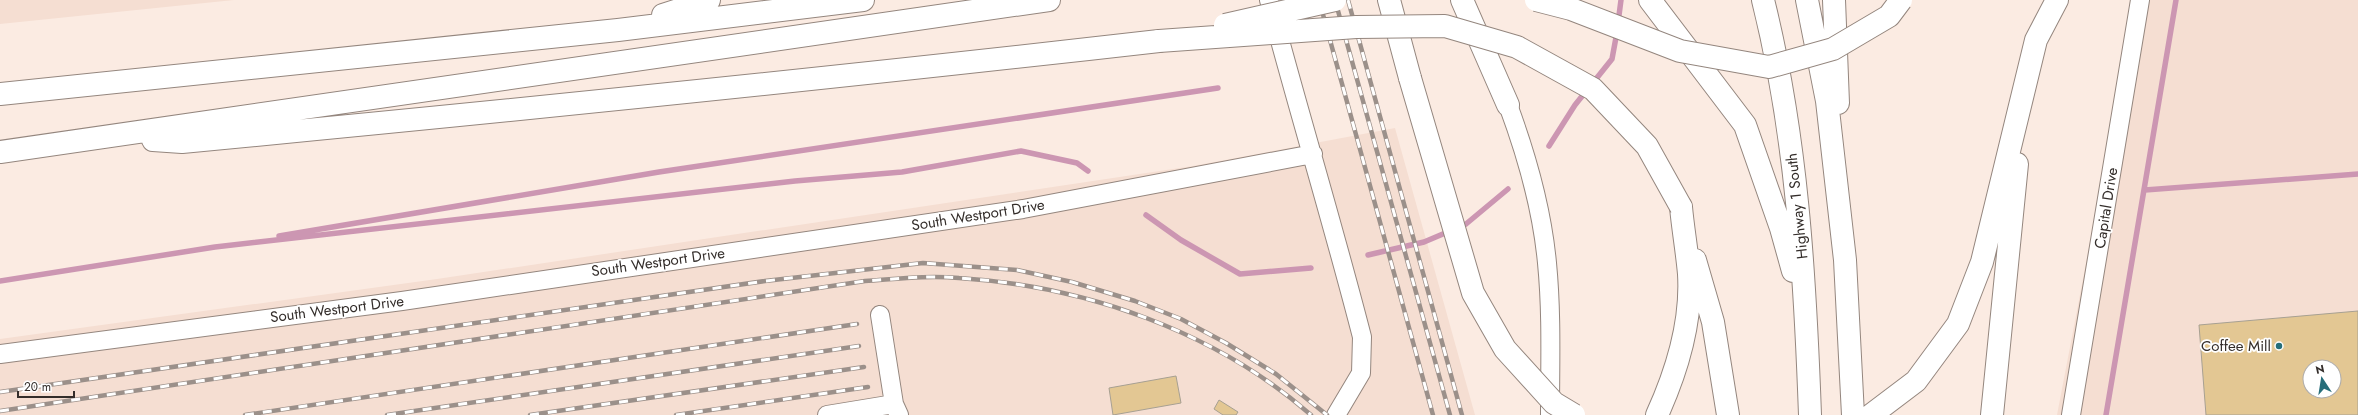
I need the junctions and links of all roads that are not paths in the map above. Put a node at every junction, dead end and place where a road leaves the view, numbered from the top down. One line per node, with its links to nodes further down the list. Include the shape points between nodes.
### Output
1 (709, 0): 17 (highway)
2 (863, 0): 17 (highway)
3 (1048, 0): 22 (highway)
4 (1268, 0): 24 (street)
5 (1335, 0): 18 (highway, bridge)
6 (1389, 0): 35 (highway, bridge, via 1473,293 1505,349 1554,403)
7 (1462, 0): 21 (highway)
8 (1471, 0): 21 (highway)
9 (1536, 0): 14 (highway, bridge, via 1571,9 1680,51 1769,67 1833,49 1889,16)
10 (1650, 0): 28 (highway, via 1745,125 1781,228)
11 (1763, 0): 28 (highway, Highway 1 South, via 1795,168)
12 (1807, 0): 26 (highway, via 1827,101)
13 (1834, 0): 26 (highway)
14 (1901, 0)
15 (2057, 0): 19 (highway, via 2036,40)
16 (2140, 0): 43 (street, Capital Drive)
17 (618, 30): 20 (highway)
18 (1159, 41): 22 (highway, via 835,78 182,142); 25 (highway, bridge, via 1356,27 1445,26 1517,47 1593,89 1647,146)
19 (2024, 87): 41 (highway, via 1982,262 1958,324 1916,381); 42 (highway)
20 (0, 94)
21 (1508, 105): 34 (street, via 1524,149 1537,201 1547,263)
22 (114, 137): 23 (highway)
23 (0, 152)
24 (1313, 154): 29 (street, South Westport Drive, via 1023,209 402,301); 33 (street, via 1362,337 1361,373)
25 (1681, 207): 36 (highway, via 1689,275 1686,330 1674,378); 37 (highway, via 1713,322)
26 (1845, 260): 30 (highway)
27 (880, 315): 31 (street)
28 (1807, 318): 38 (highway, Highway 1 South)
29 (0, 354)
30 (1850, 365): 39 (highway); 40 (highway)
31 (896, 410): 32 (street)
32 (827, 415)
33 (1336, 415)
34 (1550, 415)
35 (1574, 415)
36 (1657, 415)
37 (1728, 415)
38 (1810, 415)
39 (1853, 415)
40 (1866, 415)
41 (1871, 415)
42 (1992, 415)
43 (2071, 415)

